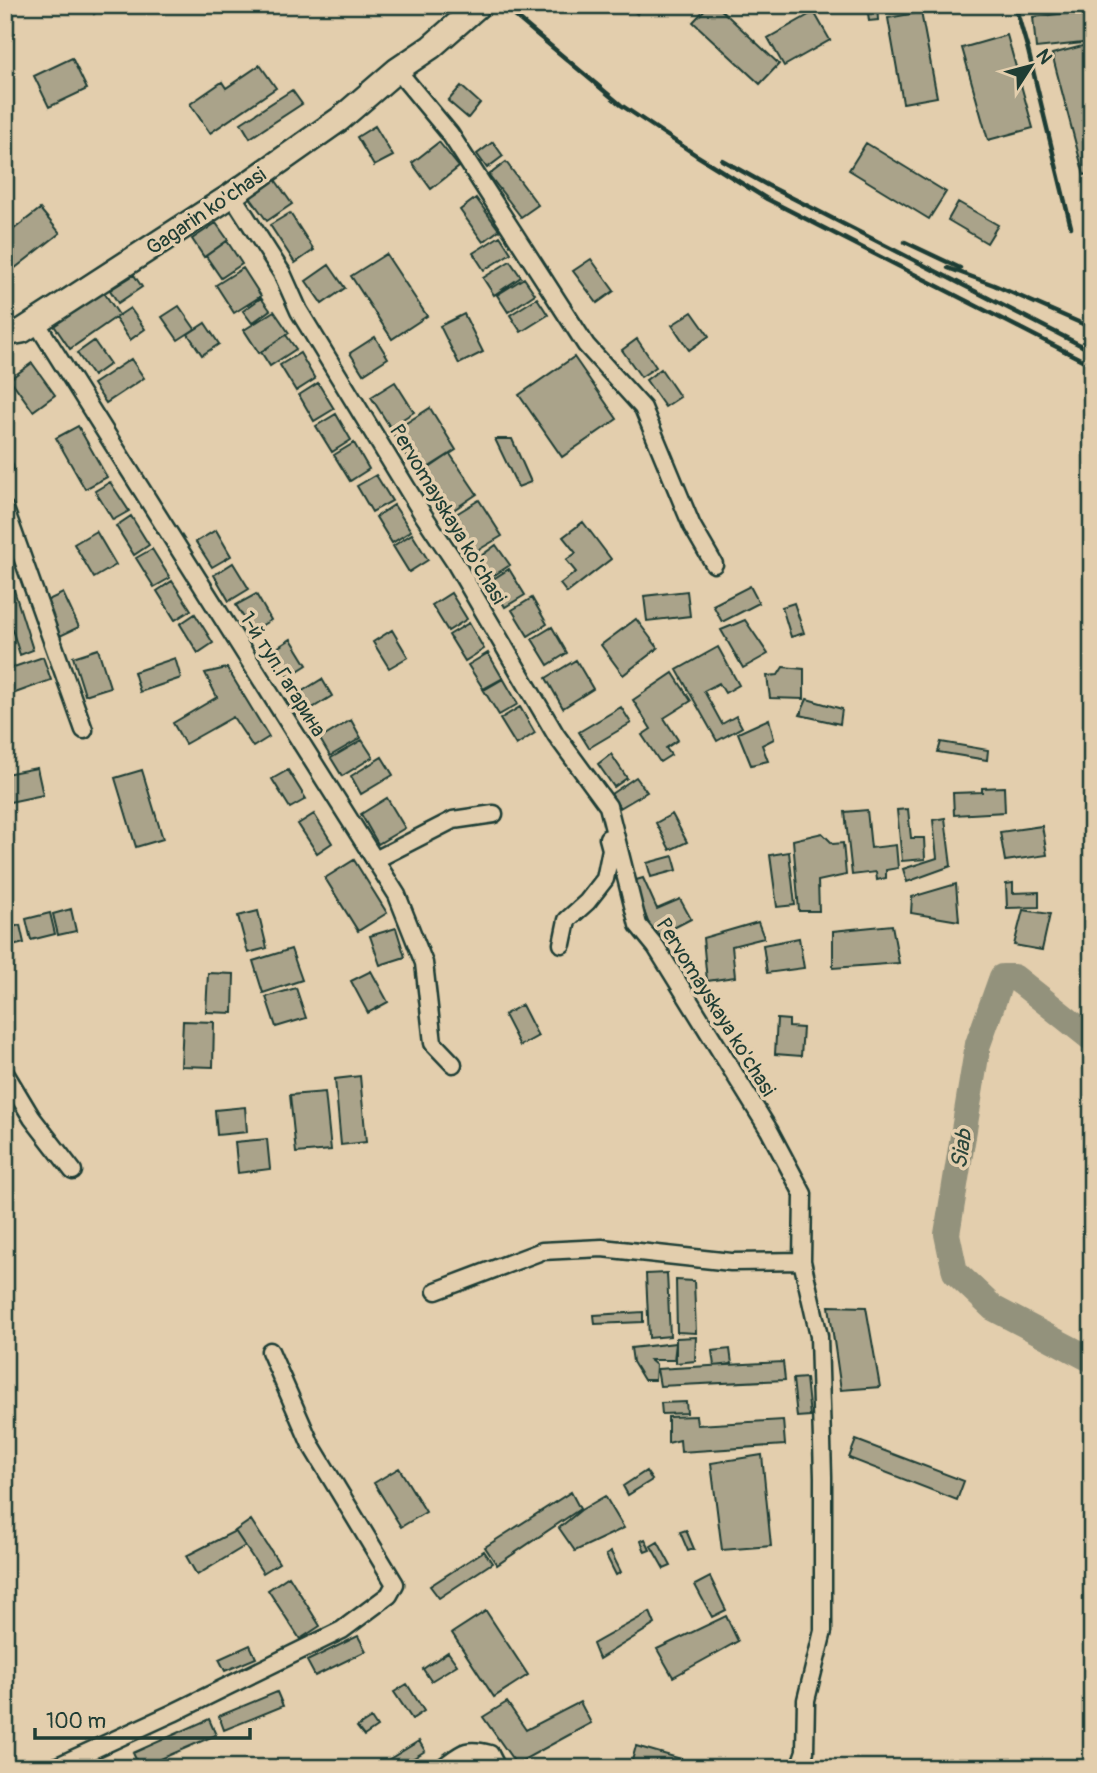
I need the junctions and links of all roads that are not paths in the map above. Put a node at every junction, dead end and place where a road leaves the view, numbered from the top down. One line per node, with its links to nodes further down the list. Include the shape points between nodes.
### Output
1 (479, 5): 2 (main road, Gagarin ko'chasi)
2 (397, 70): 3 (main road, Gagarin ko'chasi, via 340,119); 7 (street, via 450,134 586,345 643,408 692,526)
3 (232, 195): 4 (main road, Gagarin ko'chasi); 9 (street, Pervomayskaya ko'chasi)
4 (36, 322): 5 (main road, Gagarin ko'chasi); 11 (street, 1-й туп.Гагарина)
5 (5, 334)
6 (5, 509): 8 (street)
7 (714, 564)
8 (84, 730)
9 (556, 735): 12 (street, via 602,810 611,849 605,879 567,920); 16 (street, Pervomayskaya ko'chasi, via 608,806 638,925 769,1130 803,1194)
10 (494, 814): 11 (street, via 453,820)
11 (375, 860): 13 (street, 1-й туп.Гагарина, via 397,895 424,963 433,1043)
12 (562, 944)
13 (453, 1064)
14 (5, 1073): 15 (street)
15 (73, 1171)
16 (802, 1261): 17 (street, via 731,1262 602,1248 542,1251); 22 (street, Pervomayskaya ko'chasi, via 819,1336 823,1631 806,1700 805,1751)
17 (436, 1292)
18 (270, 1351): 19 (street, via 311,1445 395,1584 389,1595 342,1630)
19 (53, 1768)
20 (442, 1768): 21 (street, via 474,1749 490,1754)
21 (497, 1768)
22 (799, 1768)

